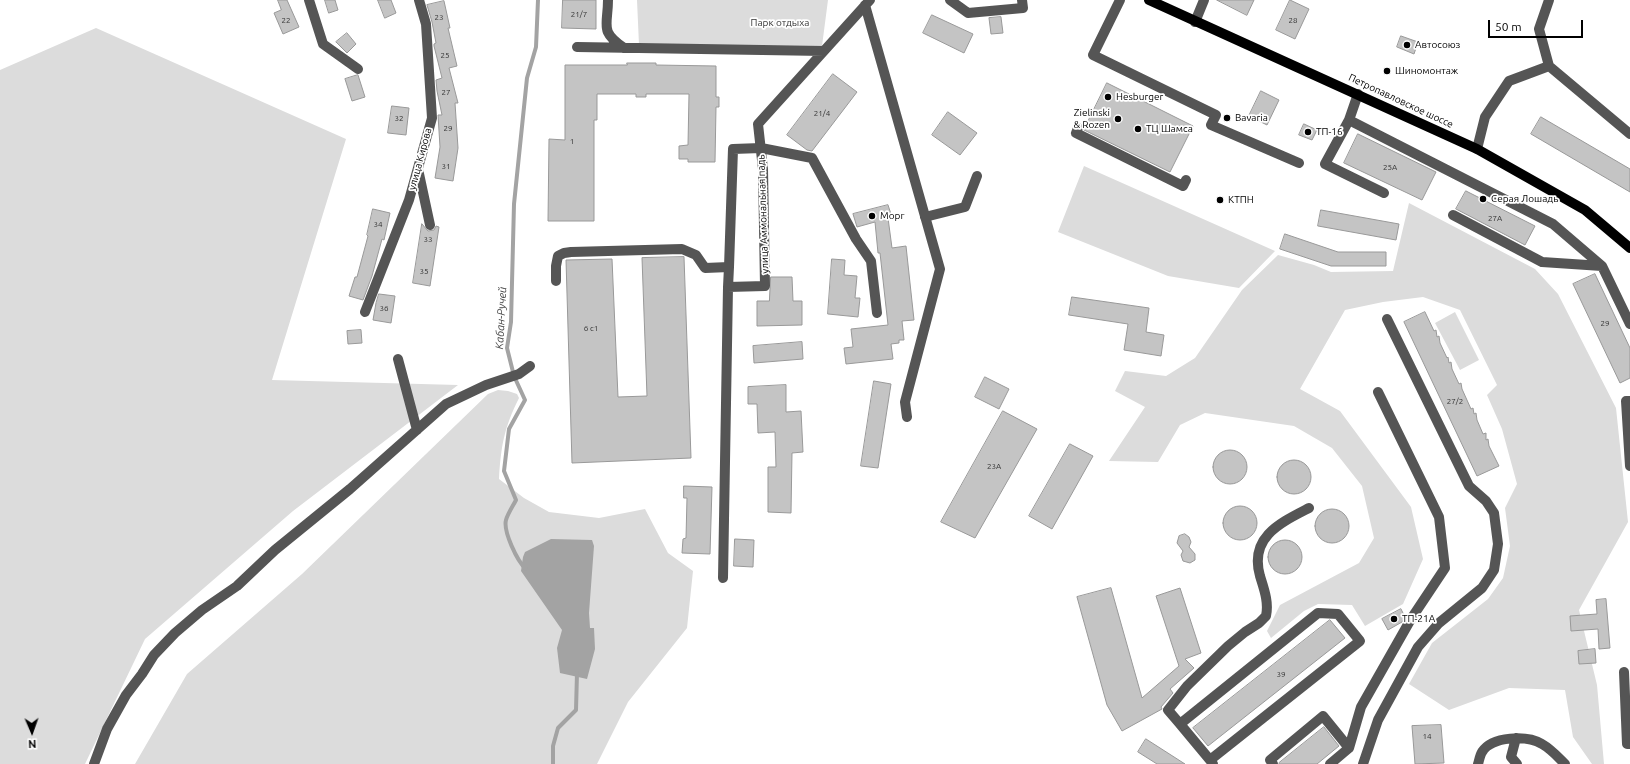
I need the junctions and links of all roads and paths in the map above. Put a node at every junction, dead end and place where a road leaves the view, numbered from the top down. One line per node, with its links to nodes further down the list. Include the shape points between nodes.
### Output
1 (309, 0): 16 (street, via 323,44)
2 (419, 0): 24 (street, улица Кирова, via 426,24 432,118)
3 (608, 0): 13 (street, via 608,33 611,39)
4 (950, 0): 5 (street, via 968,13 1023,8)
5 (1022, 0)
6 (1120, 0): 23 (street, via 1093,55 1216,115 1211,125)
7 (1149, 0): 11 (main road, Петропавловское шоссе)
8 (1204, 0): 11 (street)
9 (1549, 0): 15 (street, via 1539,29)
10 (868, 3): 14 (street, улица Аммональная падь); 29 (street)
11 (1195, 22): 17 (main road, Петропавловское шоссе)
12 (577, 47): 13 (street)
13 (624, 48): 14 (street)
14 (824, 51): 21 (street, улица Аммональная падь, via 758,124)
15 (1549, 66): 20 (street); 22 (street, via 1509,81 1485,117)
16 (358, 69)
17 (1358, 94): 18 (street); 22 (main road, Петропавловское шоссе)
18 (1348, 120): 27 (street, via 1325,164); 32 (street, via 1553,224)
19 (1078, 128): 26 (street, via 1076,133 1183,186)
20 (1630, 134)
21 (761, 148): 33 (street, via 733,149); 35 (street, улица Аммональная падь, via 765,286); 37 (street, via 812,158 856,240 871,261)
22 (1477, 149): 31 (main road, Петропавловское шоссе, via 1585,210)
23 (1299, 163)
24 (418, 167): 30 (street); 36 (street, улица Кирова, via 409,200)
25 (977, 176): 29 (street, via 965,206)
26 (1186, 180)
27 (1384, 193)
28 (1453, 216): 32 (street, via 1542,262)
29 (926, 217): 44 (street, via 940,269 905,402)
30 (430, 225)
31 (1630, 248)
32 (1602, 266): 39 (street)
33 (729, 267): 34 (street, via 705,268 696,255 682,249 571,252 558,256); 35 (street)
34 (556, 281)
35 (728, 287): 48 (street)
36 (365, 312)
37 (876, 313)
38 (1387, 319): 58 (street, via 1469,486 1486,501 1494,513 1498,544 1494,570 1482,588 1438,623 1418,647 1378,720)
39 (1630, 324)
40 (398, 359): 45 (street)
41 (530, 366): 45 (street, via 519,374 486,385 446,404)
42 (1378, 392): 53 (street, via 1438,518 1445,568 1411,619 1361,707)
43 (1630, 401): 46 (street, via 1626,401)
44 (906, 417)
45 (417, 430): 55 (street, via 237,586 202,610 175,633 154,655 126,694 107,729)
46 (1630, 466)
47 (1309, 508): 50 (street, via 1273,528 1265,538 1258,561 1266,592 1266,616 1228,646 1187,686 1168,710)
48 (723, 578)
49 (1624, 672): 52 (street, via 1627,744)
50 (1180, 724): 54 (street); 54 (street, via 1318,613 1338,614 1360,642)
51 (1516, 738): 59 (street, via 1491,744 1482,752); 60 (street, via 1511,758); 61 (street, via 1527,738 1541,744)
52 (1630, 744)
53 (1349, 748): 56 (street, via 1323,716 1270,760); 57 (street)
54 (1211, 762)
55 (94, 764)
56 (1273, 764)
57 (1330, 764)
58 (1363, 764)
59 (1478, 764)
60 (1517, 764)
61 (1565, 764)

